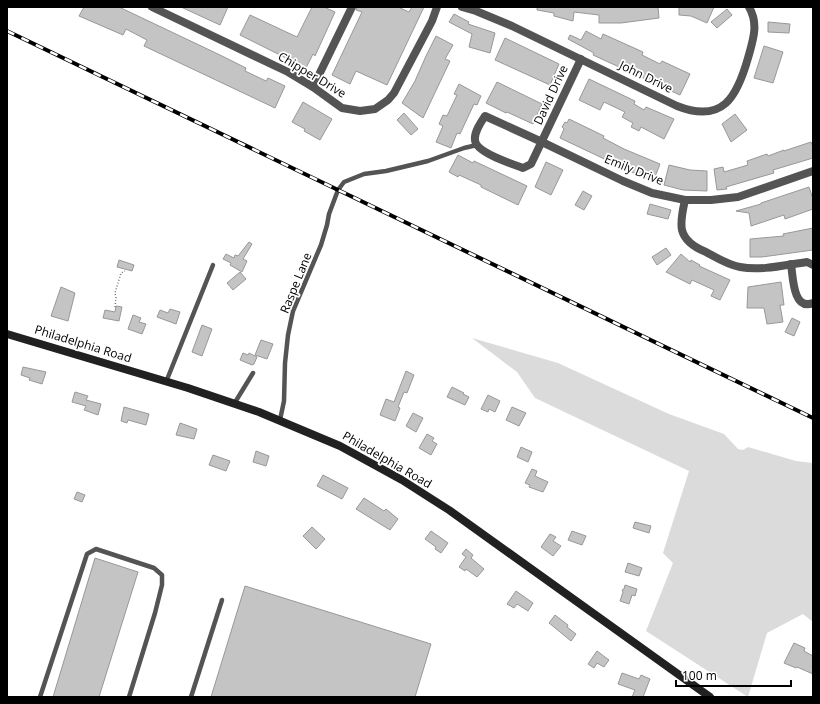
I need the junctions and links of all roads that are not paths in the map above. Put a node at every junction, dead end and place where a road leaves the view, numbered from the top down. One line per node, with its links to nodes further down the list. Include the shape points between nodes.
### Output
1 (152, 7): 7 (street, Chipper Drive, via 288,72)
2 (352, 7): 7 (street)
3 (437, 7): 7 (street, Chipper Drive, via 432,22 398,87 382,105 360,112 342,108)
4 (462, 7): 6 (street, John Drive, via 512,26)
5 (749, 7): 6 (street, John Drive, via 755,33 740,83 730,99 710,111 688,110 677,106)
6 (581, 59): 8 (street, David Drive)
7 (312, 87)
8 (542, 142): 9 (street, David Drive, via 531,164 523,168 486,152); 9 (street, David Drive, via 485,116 475,137); 11 (street, Emily Drive, via 634,186)
9 (477, 145): 20 (lane, Raspe Lane, via 428,161 364,174 344,182 338,190 322,245 293,311 288,335 284,401)
10 (813, 171): 11 (street, Emily Drive, via 738,197)
11 (685, 200): 12 (street, via 682,230 688,240 698,248 739,267 758,268)
12 (792, 264): 14 (street, via 807,262); 15 (street, via 798,298 804,304)
13 (213, 265): 18 (lane)
14 (813, 265)
15 (813, 303)
16 (7, 334): 18 (main road, Philadelphia Road)
17 (253, 373): 19 (lane)
18 (166, 382): 19 (main road, Philadelphia Road)
19 (234, 404): 20 (main road, Philadelphia Road)
20 (280, 420): 25 (main road, Philadelphia Road, via 340,446 423,493)
21 (222, 600): 24 (lane)
22 (40, 697): 23 (lane, via 87,554 96,549 154,568 162,575 155,614)
23 (129, 697)
24 (191, 697)
25 (710, 697)

